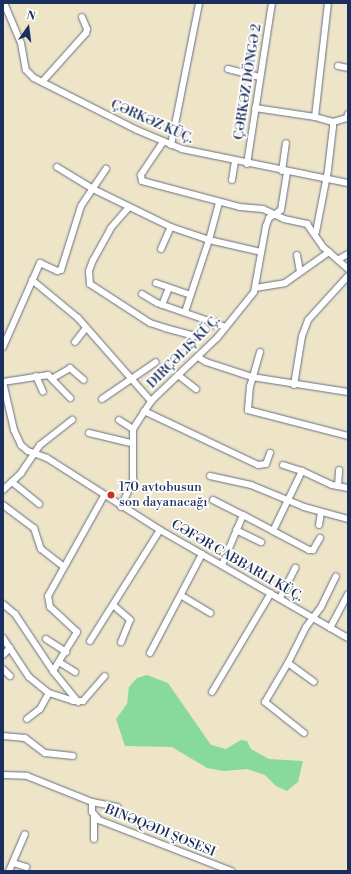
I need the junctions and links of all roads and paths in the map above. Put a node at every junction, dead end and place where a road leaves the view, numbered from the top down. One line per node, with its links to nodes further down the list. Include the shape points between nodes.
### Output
1 (4, 3): 10 (street, ÇƏRKƏZ KÜÇ., via 21,43 26,70)
2 (200, 3): 18 (street)
3 (272, 3): 9 (street, ÇƏRKƏZ DÖNGƏ 2)
4 (328, 3): 13 (street)
5 (82, 17): 10 (street, via 86,33)
6 (338, 66): 7 (street)
7 (348, 68)
8 (228, 69): 9 (street)
9 (260, 77): 11 (street, ÇƏRKƏZ DÖNGƏ 2)
10 (42, 82): 16 (street, ÇƏRKƏZ KÜÇ.)
11 (255, 108): 13 (street); 20 (street, ÇƏRKƏZ DÖNGƏ 2)
12 (348, 114): 14 (street)
13 (315, 117): 15 (street)
14 (348, 118): 15 (street)
15 (333, 122): 25 (street)
16 (162, 142): 18 (street, ÇƏRKƏZ KÜÇ.); 28 (street, via 141,175 142,181)
17 (286, 143): 23 (street, DIRÇƏLIŞ KÜÇ.)
18 (171, 145): 19 (street, ÇƏRKƏZ KÜÇ.)
19 (235, 161): 20 (street, ÇƏRKƏZ KÜÇ.); 24 (street)
20 (247, 164): 23 (street, ÇƏRKƏZ KÜÇ.)
21 (57, 167): 27 (street)
22 (106, 169): 27 (street)
23 (284, 171): 25 (street, ÇƏRKƏZ KÜÇ.); 30 (street, DIRÇƏLIŞ KÜÇ., via 282,204)
24 (232, 180)
25 (326, 180): 26 (street, ÇƏRKƏZ KÜÇ.); 32 (street)
26 (348, 183)
27 (93, 189): 29 (street); 43 (street, via 78,214 61,270 57,271 40,263)
28 (219, 202): 30 (street, via 263,209); 33 (street)
29 (129, 208): 31 (street); 51 (street, via 111,228 93,260 89,271 90,284 150,324 194,336)
30 (274, 214): 32 (street, via 307,224); 35 (street, DIRÇƏLIŞ KÜÇ., via 267,221)
31 (171, 227): 33 (street); 34 (street)
32 (316, 232): 36 (street)
33 (209, 240): 35 (street); 48 (street)
34 (161, 249)
35 (261, 252): 46 (street, DIRÇƏLIŞ KÜÇ.)
36 (329, 252): 39 (street); 41 (street)
37 (348, 254): 39 (street)
38 (297, 255): 41 (street)
39 (339, 259): 40 (street)
40 (348, 269)
41 (300, 272): 46 (street, via 277,286)
42 (348, 276): 66 (street, via 308,320 302,336)
43 (32, 280): 53 (street, via 69,309); 55 (street)
44 (156, 283): 45 (street)
45 (169, 288): 48 (street); 49 (street)
46 (255, 288): 52 (street, DIRÇƏLIŞ KÜÇ.)
47 (142, 294): 49 (street)
48 (190, 295): 50 (street)
49 (162, 305): 50 (street)
50 (185, 312): 51 (street)
51 (216, 322): 52 (street)
52 (226, 327): 57 (street, DIRÇƏLIŞ KÜÇ.)
53 (86, 328): 54 (street); 63 (street)
54 (75, 342)
55 (3, 347)
56 (260, 352): 61 (street)
57 (198, 357): 59 (street, DIRÇƏLIŞ KÜÇ.); 61 (street)
58 (156, 362): 63 (street)
59 (178, 375): 67 (street); 72 (street, DIRÇƏLIŞ KÜÇ.)
60 (36, 376): 62 (street, via 48,375); 65 (street); 68 (street)
61 (252, 377): 66 (street); 78 (street, via 246,405 248,410)
62 (53, 378): 64 (street, via 70,368); 70 (street)
63 (131, 379): 71 (street); 72 (street)
64 (84, 380)
65 (3, 382): 81 (street, via 17,438 21,445)
66 (294, 385): 69 (street)
67 (196, 389)
68 (43, 392)
69 (348, 392)
70 (70, 398)
71 (102, 399)
72 (151, 401): 73 (street, DIRÇƏLIŞ KÜÇ.)
73 (144, 411): 76 (street, DIRÇƏLIŞ KÜÇ.); 80 (street, via 258,465 266,464)
74 (72, 420): 81 (street, via 44,442)
75 (119, 420): 76 (street)
76 (133, 429): 79 (street, DIRÇƏLIŞ KÜÇ.)
77 (89, 433): 79 (street)
78 (348, 436)
79 (131, 443): 95 (street, DIRÇƏLIŞ KÜÇ., via 133,480)
80 (270, 453)
81 (34, 454): 86 (street); 90 (street, via 47,458)
82 (283, 466): 84 (street)
83 (339, 470): 87 (street)
84 (302, 471): 87 (street); 92 (street)
85 (210, 476): 92 (street, via 251,485)
86 (12, 482): 89 (street); 93 (street)
87 (338, 486): 88 (street)
88 (348, 488)
89 (3, 490)
90 (104, 496): 95 (street); 107 (street)
91 (214, 500): 97 (street)
92 (289, 501): 96 (street); 102 (street)
93 (39, 504)
94 (3, 505): 107 (street, via 34,528 41,549)
95 (121, 507): 100 (street)
96 (321, 512): 98 (street); 99 (street)
97 (243, 514): 101 (street); 102 (street)
98 (348, 519)
99 (319, 525)
100 (160, 530): 105 (street); 115 (street)
101 (236, 530): 104 (street); 106 (street)
102 (273, 531): 103 (street, via 309,550 312,550)
103 (320, 538)
104 (261, 542)
105 (202, 554): 106 (street); 112 (street)
106 (222, 565): 110 (street)
107 (63, 566): 125 (street, via 50,589 47,602 54,612 77,632)
108 (295, 568): 113 (street)
109 (336, 576): 117 (street)
110 (271, 593): 113 (street); 136 (street)
111 (348, 594): 118 (street)
112 (182, 596): 116 (street); 126 (street)
113 (280, 598): 117 (street)
114 (3, 604): 131 (street, via 15,614)
115 (113, 605): 122 (street); 123 (street, via 130,620)
116 (210, 614)
117 (314, 618): 118 (street); 129 (street, via 306,627)
118 (330, 628): 119 (street)
119 (347, 636)
120 (3, 638): 124 (street)
121 (46, 639): 125 (street)
122 (90, 641)
123 (121, 642)
124 (10, 648): 127 (street); 137 (street, via 29,677)
125 (66, 652): 128 (street)
126 (150, 653)
127 (3, 655)
128 (59, 662): 131 (street); 132 (street)
129 (288, 663): 135 (street); 140 (street, via 265,702)
130 (3, 669): 133 (street)
131 (53, 671): 138 (street)
132 (75, 672)
133 (10, 676)
134 (105, 676): 138 (street, via 87,699)
135 (314, 682)
136 (212, 692)
137 (49, 693): 138 (street); 139 (street, via 40,709)
138 (78, 702)
139 (27, 718)
140 (304, 734)
141 (3, 736): 142 (street, via 25,738 45,753)
142 (73, 756)
143 (3, 775): 144 (street, BINƏQƏDI ŞOSESI, via 27,776)
144 (92, 802): 145 (street); 146 (street, BINƏQƏDI ŞOSESI)
145 (118, 807)
146 (94, 816): 148 (street); 152 (street, BINƏQƏDI ŞOSESI)
147 (25, 834): 149 (street)
148 (94, 839)
149 (13, 863): 150 (street); 151 (street)
150 (26, 867)
151 (9, 871)
152 (231, 871)

